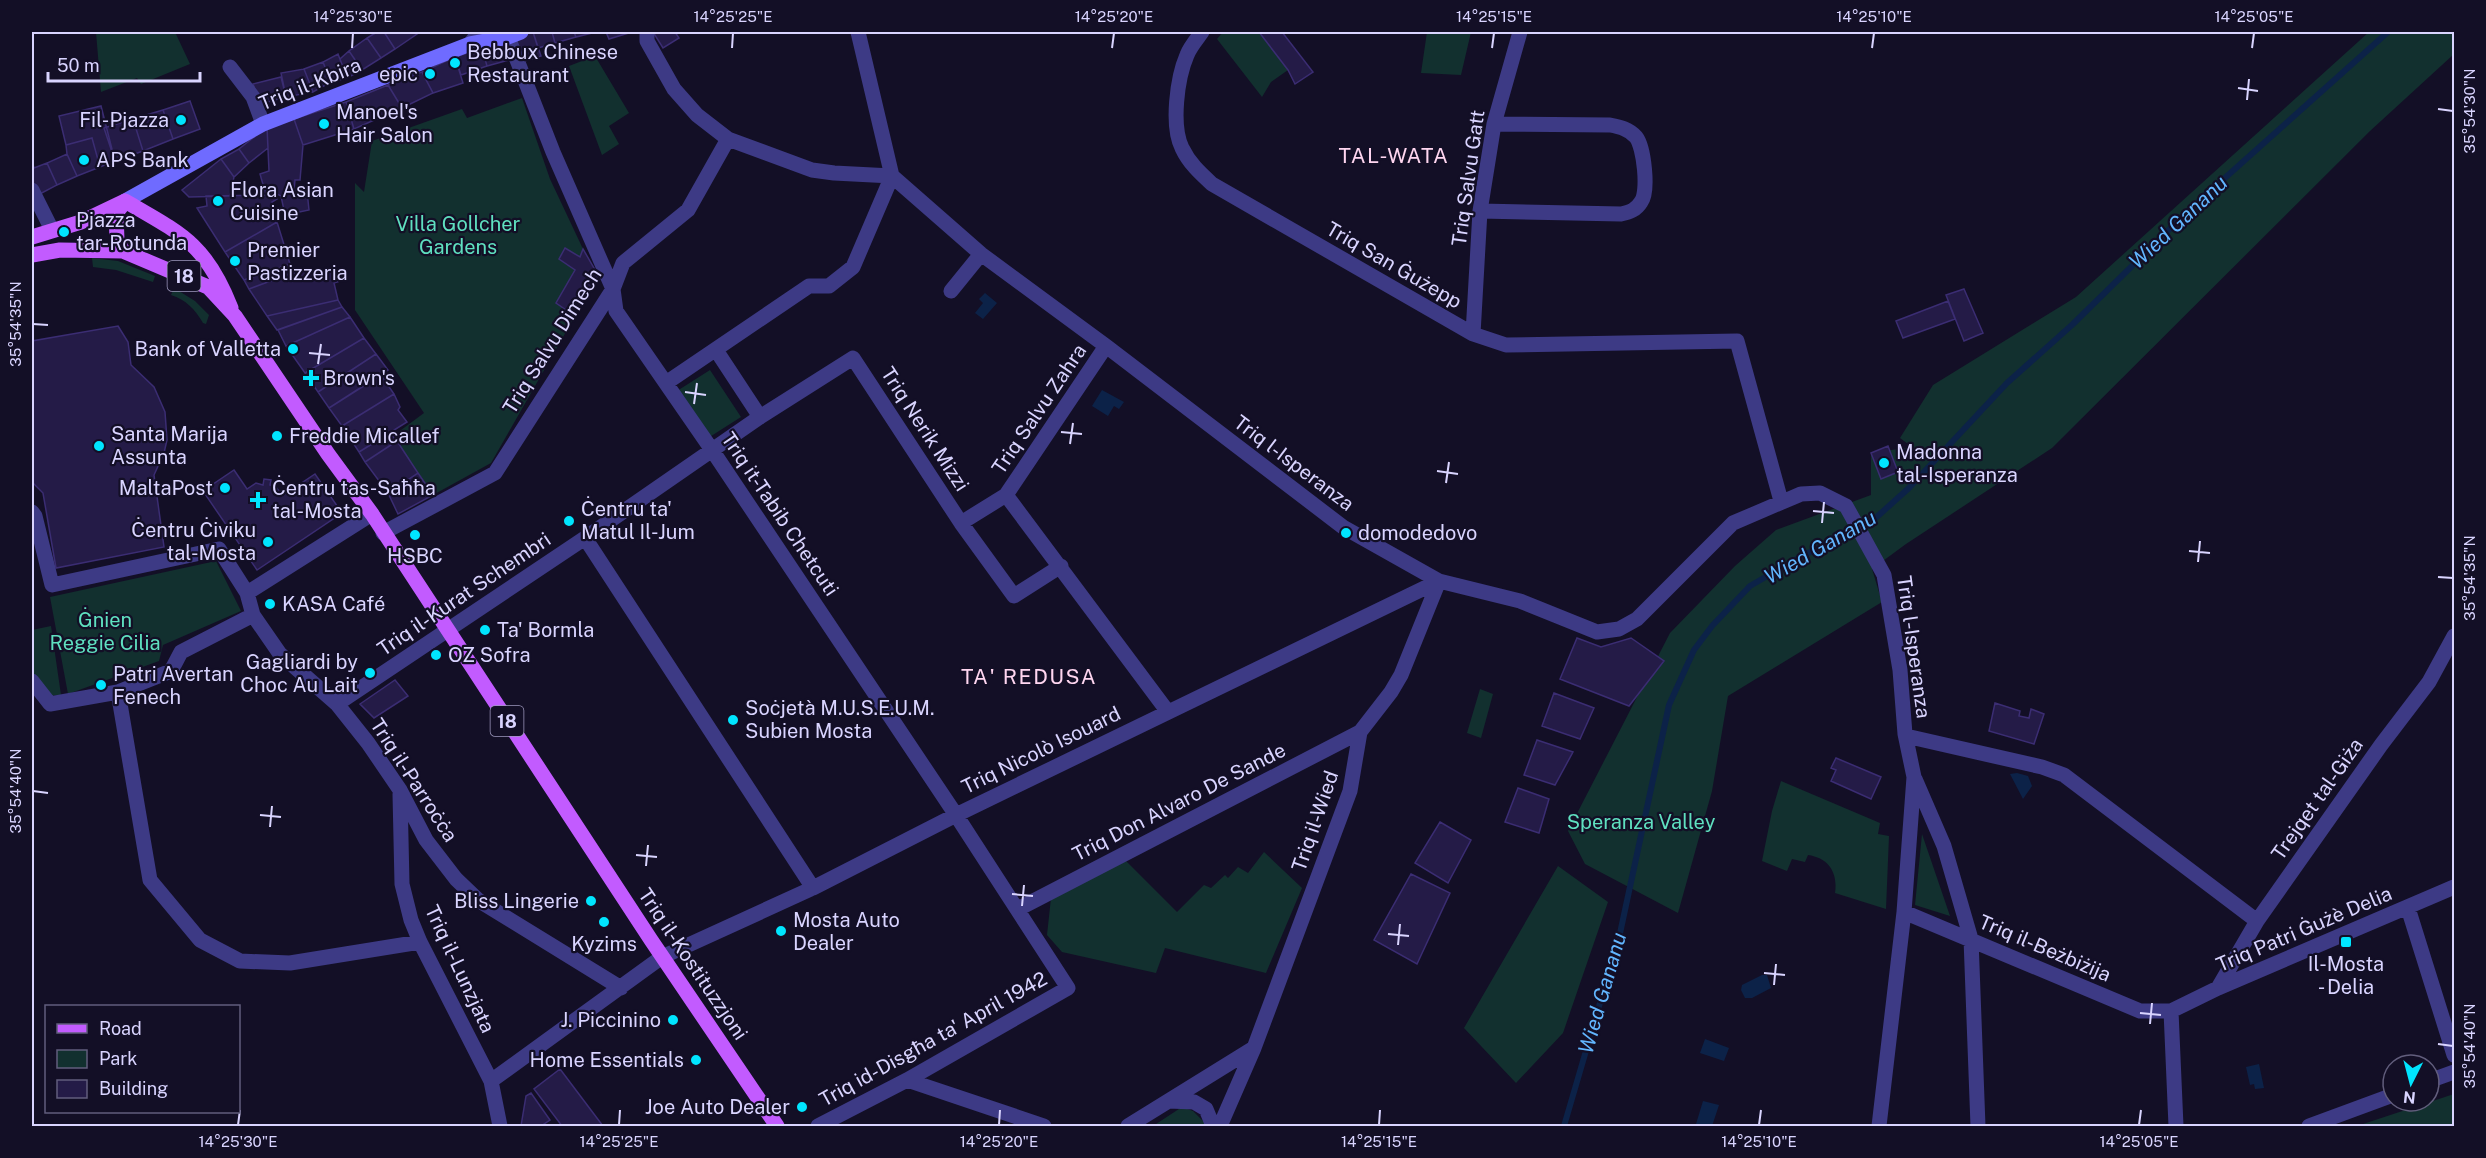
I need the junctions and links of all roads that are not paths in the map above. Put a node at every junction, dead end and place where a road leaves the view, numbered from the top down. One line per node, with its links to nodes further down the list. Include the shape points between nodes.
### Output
1 (646, 32): 10 (street, via 647,41 674,89 697,115)
2 (858, 32): 11 (street)
3 (1202, 32): 23 (street, Triq San Ġużepp, via 1187,55 1176,114 1180,146 1193,167 1212,184)
4 (1520, 32): 9 (street, Triq Salvu Gatt)
5 (514, 34): 6 (main road, Triq il-Kbira); 20 (street, Triq it-Tabib Chetcuti, via 553,152)
6 (474, 38): 8 (main road, Triq il-Kbira)
7 (230, 67): 8 (street, via 253,97)
8 (263, 124): 13 (main road, Triq il-Kbira)
9 (1494, 124): 14 (street, Triq Salvu Gatt); 14 (street, via 1610,125 1626,129 1637,139 1642,152 1645,189 1643,201 1634,211 1621,214)
10 (728, 139): 11 (street, via 812,170); 20 (street, Triq Salvu Dimech, via 688,210 623,263)
11 (892, 176): 18 (street, Triq l-Isperanza); 25 (street, via 853,267 829,286 809,286)
12 (32, 190): 15 (street)
13 (125, 201): 15 (main road, via 81,222); 17 (main road, via 116,213 117,240); 22 (main road, 18, via 181,233 198,248 221,283)
14 (1480, 211): 23 (street, Triq Salvu Gatt)
15 (52, 230): 16 (main road)
16 (32, 237)
17 (123, 251): 19 (main road, 18, via 60,250); 22 (main road, 18, via 208,287)
18 (981, 254): 21 (street); 24 (street, Triq l-Isperanza)
19 (32, 255)
20 (613, 289): 27 (street, Triq it-Tabib Chetcuti, via 616,311); 35 (street, Triq Salvu Dimech, via 495,473)
21 (951, 291)
22 (235, 316): 33 (main road, Triq il-Kostituzzjoni / 18)
23 (1473, 334): 31 (street, Triq San Ġużepp, via 1506,345 1737,341)
24 (1106, 346): 30 (street, Triq Salvu Zahra); 38 (street, Triq l-Isperanza, via 1343,527)
25 (716, 350): 27 (street); 28 (street, Triq it-Tabib Chetcuti)
26 (853, 358): 28 (street, Triq il-Kurat Schembri); 34 (street, Triq Nerik Mizzi)
27 (666, 383): 29 (street, Triq it-Tabib Chetcuti)
28 (759, 417): 29 (street, Triq il-Kurat Schembri)
29 (712, 450): 36 (street, Triq il-Kurat Schembri); 51 (street, Triq it-Tabib Chetcuti)
30 (1006, 495): 34 (street, Triq Nerik Mizzi); 37 (street)
31 (1781, 501): 38 (street, Triq l-Isperanza, via 1733,523 1637,619 1619,629 1597,632 1520,601); 48 (street, Triq l-Isperanza, via 1820,493 1846,506 1884,575)
32 (32, 512): 39 (street, Triq il-Parroċċa, via 52,585 219,549)
33 (372, 514): 35 (main road, Triq il-Kostituzzjoni / 18); 39 (street)
34 (961, 523): 37 (street, Triq Nerik Mizzi, via 1014,597)
35 (383, 532): 41 (main road, Triq il-Kostituzzjoni / 18)
36 (585, 538): 41 (street, Triq il-Kurat Schembri); 53 (street)
37 (1060, 566): 46 (street)
38 (1438, 581): 46 (street, Triq Nicolò Isouard); 47 (street, Triq il-Wied, via 1401,675)
39 (247, 593): 40 (street, Triq il-Parroċċa)
40 (253, 615): 44 (street, via 181,652 171,671); 45 (street, Triq il-Parroċċa, via 280,654)
41 (447, 630): 45 (street, Triq il-Kurat Schembri); 60 (main road, Triq il-Kostituzzjoni / 18)
42 (2454, 636): 57 (street, Trejqet tal-Giża, via 2429,682)
43 (32, 681): 44 (street, via 50,704)
44 (118, 692): 59 (street, via 150,880 200,940 240,961 290,963)
45 (337, 704): 50 (street, Triq il-Parroċċa)
46 (1168, 712): 51 (street, Triq Nicolò Isouard)
47 (1360, 732): 55 (street, Triq Don Alvaro De Sande); 65 (street, Triq il-Wied, via 1350,791)
48 (1906, 736): 49 (street, Triq l-Isperanza); 57 (street, via 2042,767 2064,776)
49 (1914, 777): 56 (street, Triq l-Isperanza); 58 (street, via 1944,846)
50 (400, 790): 59 (street, Triq il-Lunzjata, via 402,884); 61 (street, Triq il-Parroċċa, via 426,840 478,900)
51 (956, 815): 53 (street, Triq Nicolò Isouard); 55 (street, Triq it-Tabib Chetcuti)
52 (2454, 887): 54 (street, Triq Patri Ġużè Delia)
53 (813, 888): 60 (street, Triq Nicolò Isouard)
54 (2408, 908): 63 (street, Triq Patri Ġużè Delia); 66 (street)
55 (1018, 909): 62 (street, Triq it-Tabib Chetcuti)
56 (1904, 912): 58 (street, Triq il-Beżbiżija); 78 (street, Triq l-Isperanza)
57 (2257, 921): 63 (street, Trejqet tal-Giża)
58 (1971, 939): 64 (street, Triq il-Beżbiżija, via 2140,1011); 79 (street)
59 (420, 942): 68 (street, Triq il-Lunzjata)
60 (662, 957): 61 (street, Triq Nicolò Isouard); 72 (main road, Triq il-Kostituzzjoni / 18)
61 (621, 988): 68 (street, Triq Nicolò Isouard)
62 (1068, 988): 67 (street, Triq id-Disgħa ta' April 1942)
63 (2218, 988): 64 (street, Triq Patri Ġużè Delia)
64 (2171, 1011): 80 (street)
65 (1254, 1048): 70 (street); 77 (street, Triq il-Wied)
66 (2454, 1054)
67 (907, 1080): 73 (street, Triq id-Disgħa ta' April 1942); 74 (street)
68 (491, 1081): 71 (street, Triq il-Lunzjata)
69 (2381, 1099): 81 (street)
70 (1169, 1101): 75 (street); 76 (street, via 1194,1102 1206,1109)
71 (500, 1126)
72 (777, 1126)
73 (818, 1126)
74 (1044, 1126)
75 (1128, 1126)
76 (1213, 1126)
77 (1220, 1126)
78 (1879, 1126)
79 (1978, 1126)
80 (2176, 1126)
81 (2309, 1126)

